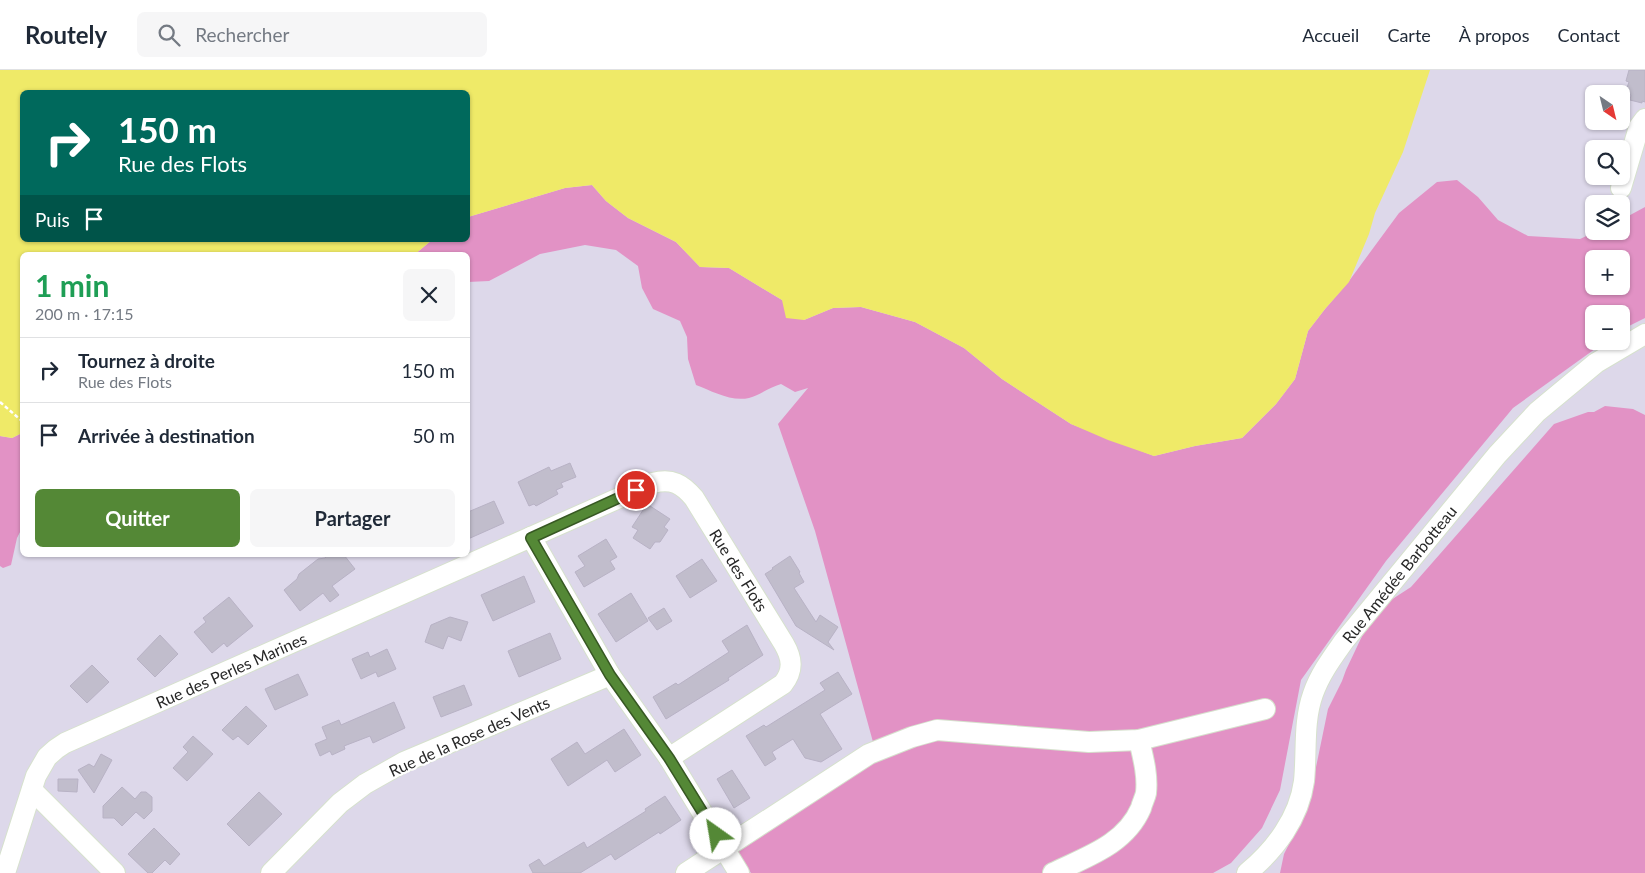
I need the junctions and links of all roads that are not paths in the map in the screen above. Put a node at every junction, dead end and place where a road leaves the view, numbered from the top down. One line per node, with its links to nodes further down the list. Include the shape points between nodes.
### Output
1 (1645, 119): 2 (street, via 1639,127)
2 (1621, 188)
3 (1645, 334): 17 (street, Rue Amédée Barbotteau, via 1596,363 1537,412 1497,455 1344,641 1326,666 1313,694 1306,729 1304,782 1295,813 1276,843)
4 (531, 538): 5 (street); 8 (street, Rue des Flots, via 653,482 678,483 694,498 790,654 791,670 775,690); 9 (street, Rue des Perles Marines, via 72,739 47,757)
5 (610, 675): 8 (street); 13 (street, Rue de la Rose des Vents, via 382,774 340,803)
6 (1265, 709): 7 (street)
7 (1139, 740): 10 (street, via 1089,742 938,730 912,736 869,754); 16 (street, via 1146,773 1146,794 1136,818 1125,833 1106,848)
8 (669, 758): 10 (street)
9 (32, 790): 11 (street, Rue des Perles Marines); 12 (street)
10 (725, 849): 14 (street); 15 (street)
11 (6, 873)
12 (115, 873)
13 (270, 873)
14 (686, 873)
15 (739, 873)
16 (1053, 873)
17 (1247, 873)

